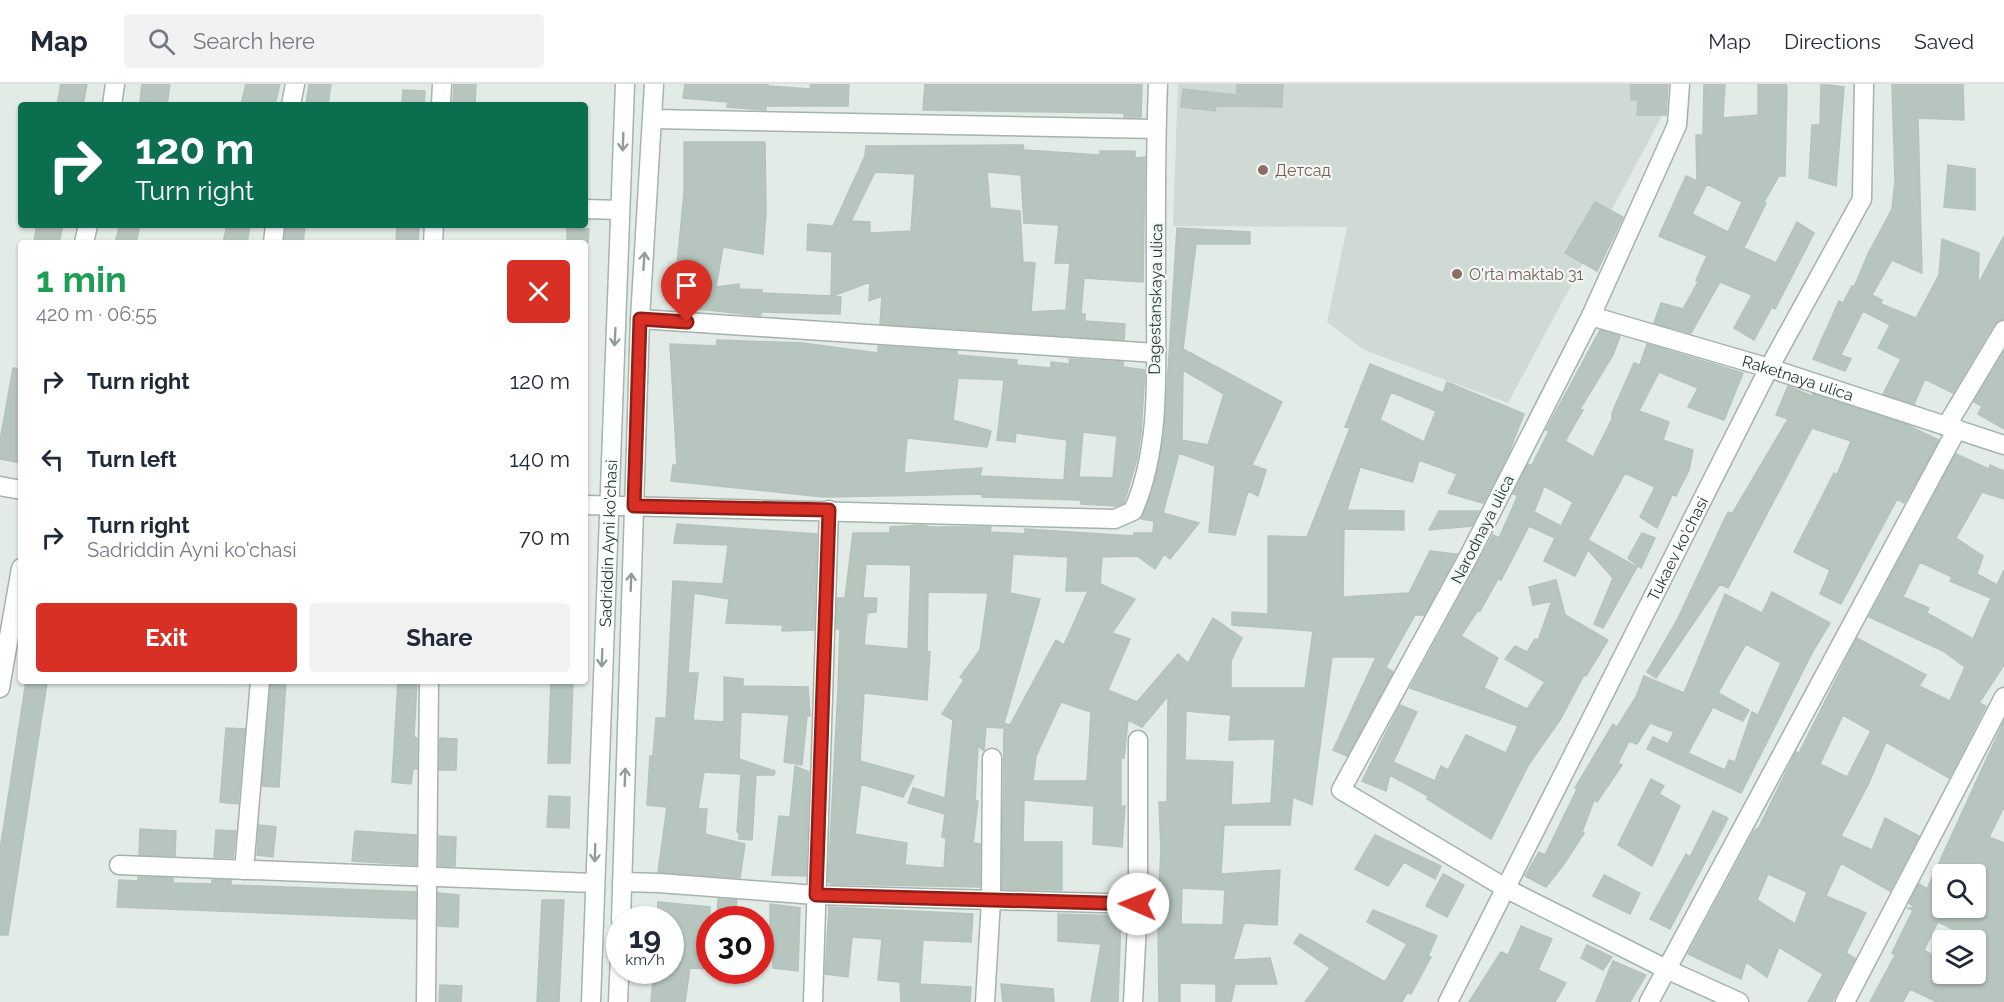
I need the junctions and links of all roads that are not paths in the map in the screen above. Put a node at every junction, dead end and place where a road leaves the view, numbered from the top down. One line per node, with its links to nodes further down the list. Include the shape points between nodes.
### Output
1 (115, 84): 9 (street)
2 (295, 84): 10 (street)
3 (442, 84): 11 (street)
4 (624, 84): 15 (street, Sadriddin Ayni ko'chasi, one-way to 15)
5 (654, 84): 12 (street, Sadriddin Ayni ko'chasi)
6 (1158, 84): 13 (street, Dagestanskaya ulica)
7 (1680, 84): 16 (street, Narodnaya ulica, via 1677,125)
8 (1864, 84): 20 (street, Tukaev ko'chasi, via 1862,199)
9 (112, 102)
10 (292, 102)
11 (441, 102)
12 (654, 119): 13 (street); 17 (street, Sadriddin Ayni ko'chasi, one-way to 12)
13 (1156, 129): 19 (street, Dagestanskaya ulica)
14 (588, 209): 15 (street)
15 (620, 210): 26 (street, Sadriddin Ayni ko'chasi, one-way to 26)
16 (1591, 316): 20 (street, Raketnaya ulica); 41 (street, Narodnaya ulica, via 1470,554 1341,790)
17 (640, 319): 19 (street); 27 (street, Sadriddin Ayni ko'chasi)
18 (2004, 330): 21 (street)
19 (1156, 353): 28 (street, Dagestanskaya ulica, via 1151,442 1143,489 1133,511 1115,519)
20 (1769, 368): 21 (street, Raketnaya ulica); 41 (street, Tukaev ko'chasi)
21 (1952, 427): 22 (street, Raketnaya ulica); 46 (street)
22 (2004, 445)
23 (0, 486): 24 (street)
24 (18, 489)
25 (588, 505): 26 (street)
26 (607, 506): 27 (street); 40 (street, Sadriddin Ayni ko'chasi, one-way to 40)
27 (634, 506): 28 (street); 39 (street, Sadriddin Ayni ko'chasi, one-way to 27)
28 (829, 510): 42 (street)
29 (18, 584): 32 (street)
30 (260, 684): 37 (street)
31 (429, 684): 38 (street)
32 (0, 688)
33 (2004, 697): 57 (street)
34 (1138, 740): 44 (street)
35 (992, 758): 43 (street)
36 (119, 865): 37 (street)
37 (244, 870): 38 (street)
38 (426, 876): 40 (street); 48 (street)
39 (621, 882): 40 (street); 42 (street); 45 (street, Sadriddin Ayni ko'chasi)
40 (594, 883): 49 (street, Sadriddin Ayni ko'chasi)
41 (1507, 888): 46 (street); 54 (street, Tukaev ko'chasi)
42 (816, 895): 43 (street); 51 (street)
43 (991, 901): 44 (street); 52 (street)
44 (1138, 904): 53 (street)
45 (621, 906)
46 (1666, 969): 55 (street); 56 (street)
47 (619, 984): 50 (street)
48 (426, 1002)
49 (591, 1002)
50 (618, 1002)
51 (813, 1002)
52 (985, 1002)
53 (1133, 1002)
54 (1448, 1002)
55 (1650, 1002)
56 (1739, 1002)
57 (1845, 1002)

